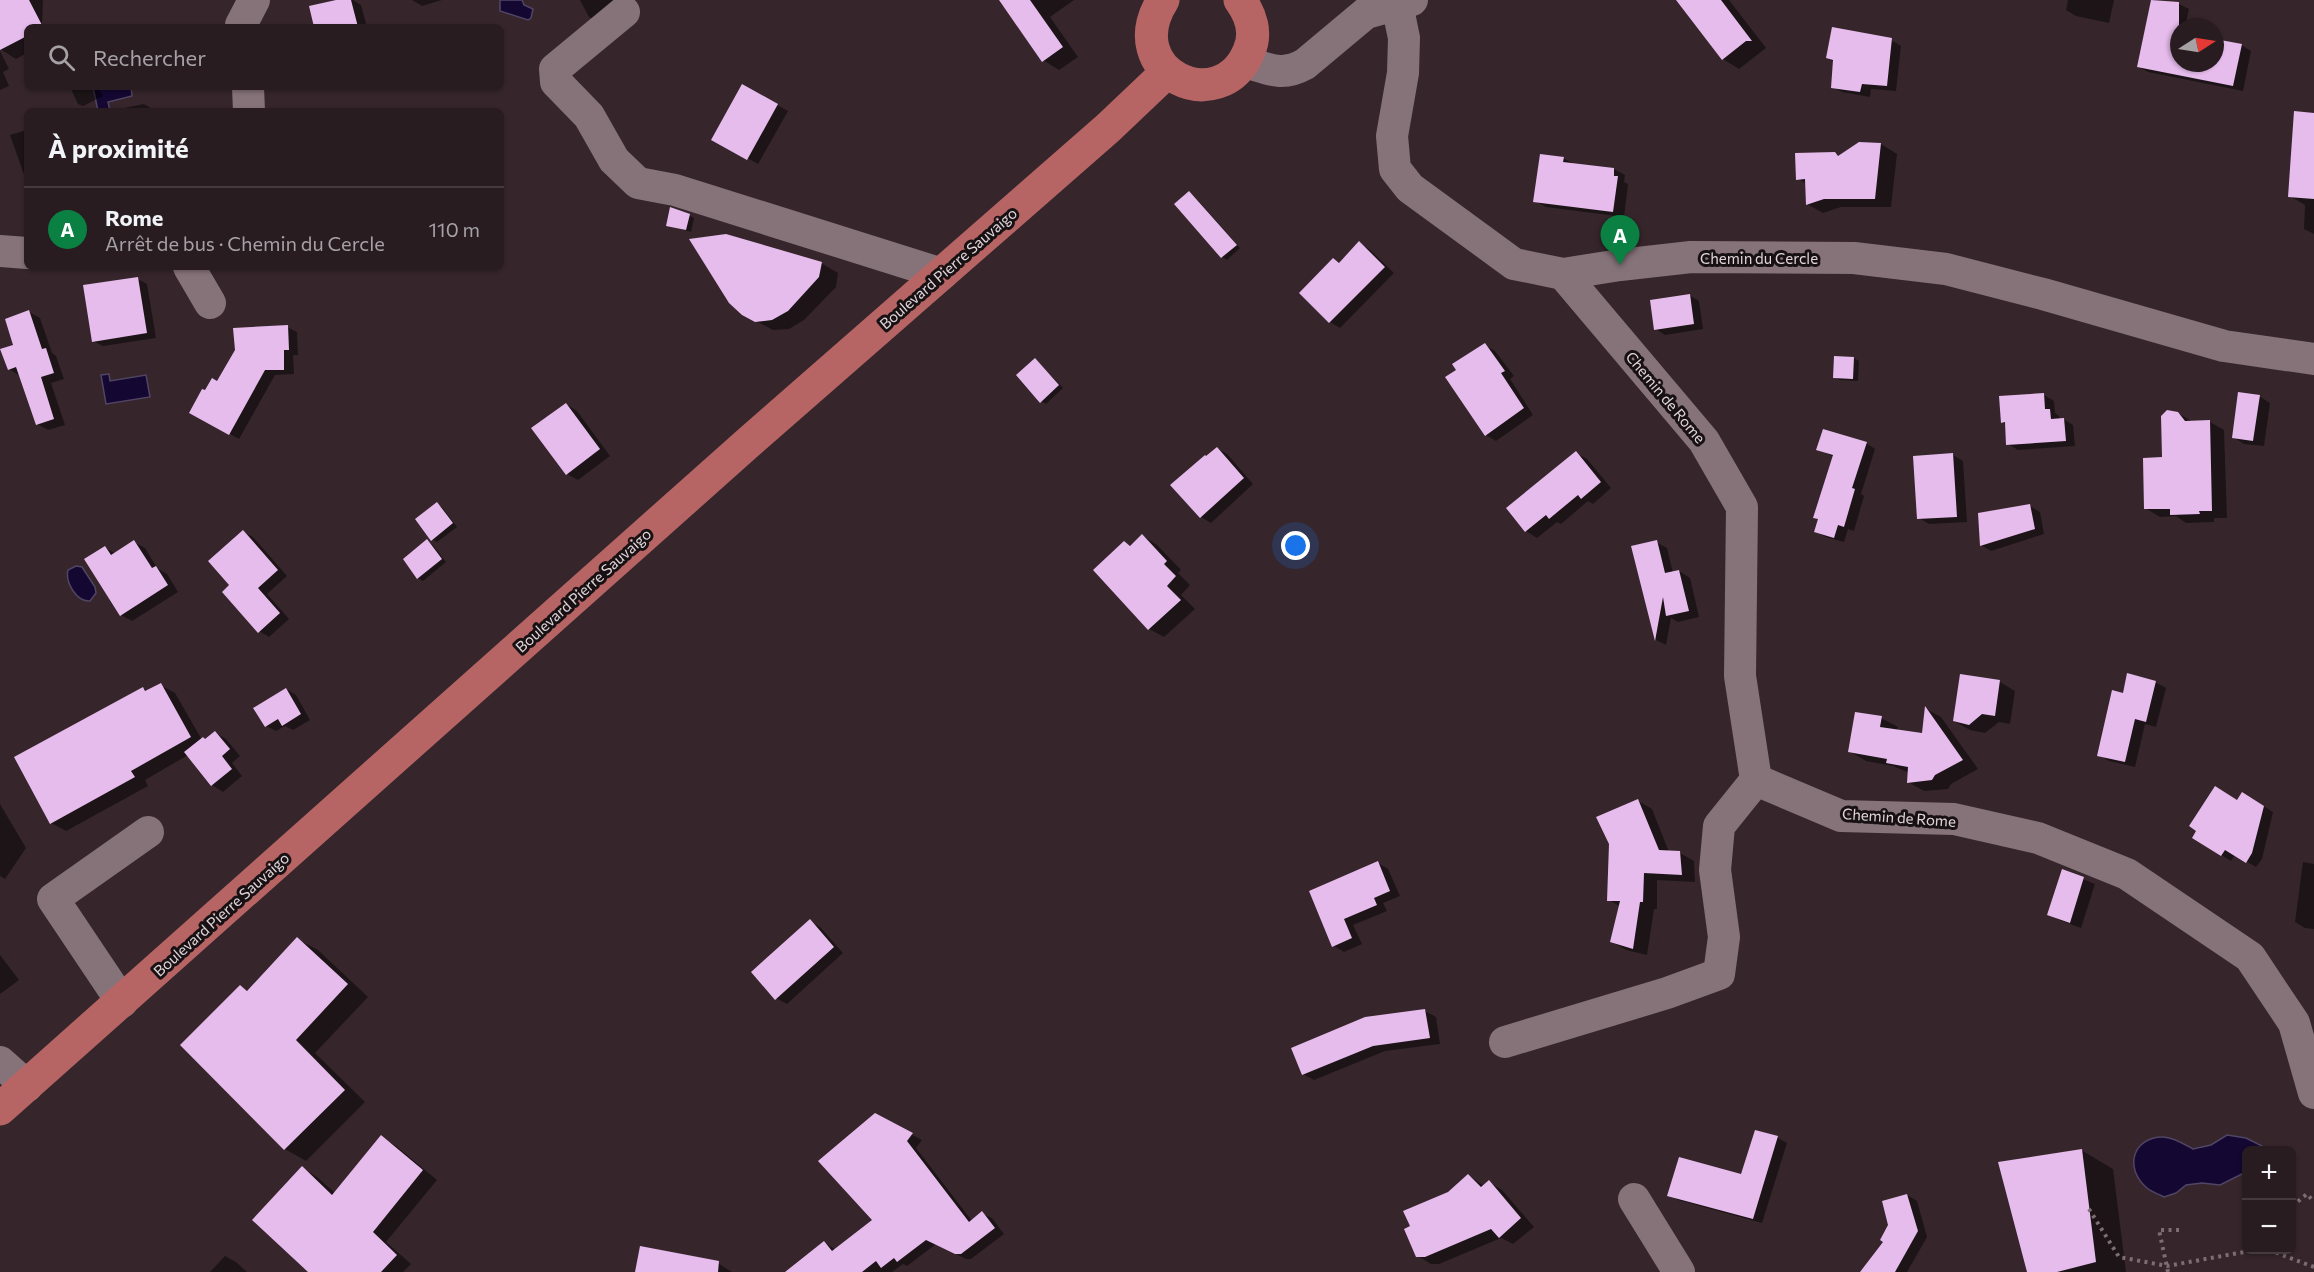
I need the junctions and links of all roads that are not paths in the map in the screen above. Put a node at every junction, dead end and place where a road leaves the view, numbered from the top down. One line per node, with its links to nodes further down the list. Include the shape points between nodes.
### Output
1 (1240, 0): 5 (main road, via 1253,28 1252,46)
2 (1158, 1): 6 (main road, via 1151,44)
3 (1404, 2): 5 (street, via 1366,13 1294,70 1282,72); 13 (street, Chemin du Cercle, via 1403,73 1392,136 1395,169 1410,188 1514,264)
4 (624, 12): 12 (street, via 555,69 556,82 590,116 615,160 638,183 675,190)
5 (1245, 62): 6 (main road, via 1233,75 1199,86 1182,82)
6 (1167, 72): 12 (main road, Boulevard Pierre Sauvaigo)
7 (248, 90): 8 (street)
8 (249, 108)
9 (0, 251): 10 (street)
10 (24, 253)
11 (191, 270): 14 (street)
12 (942, 273): 18 (main road, Boulevard Pierre Sauvaigo)
13 (1563, 274): 15 (street, Chemin du Cercle, via 1691,257 1854,258 1946,268 2224,346); 16 (street, Chemin de Rome, via 1704,441 1742,507 1740,676)
14 (210, 303)
15 (2314, 359)
16 (1756, 780): 19 (street, via 1719,826 1715,870 1724,937 1719,974); 22 (street, Chemin de Rome, via 1841,816 1954,819 2038,838 2127,874 2250,957 2294,1023)
17 (148, 832): 18 (street, via 53,899)
18 (122, 1002): 21 (main road, Boulevard Pierre Sauvaigo)
19 (1504, 1042)
20 (0, 1062): 21 (street)
21 (27, 1086): 23 (main road, Boulevard Pierre Sauvaigo)
22 (2314, 1093)
23 (0, 1109)
24 (1634, 1199): 25 (street)
25 (1679, 1272)

